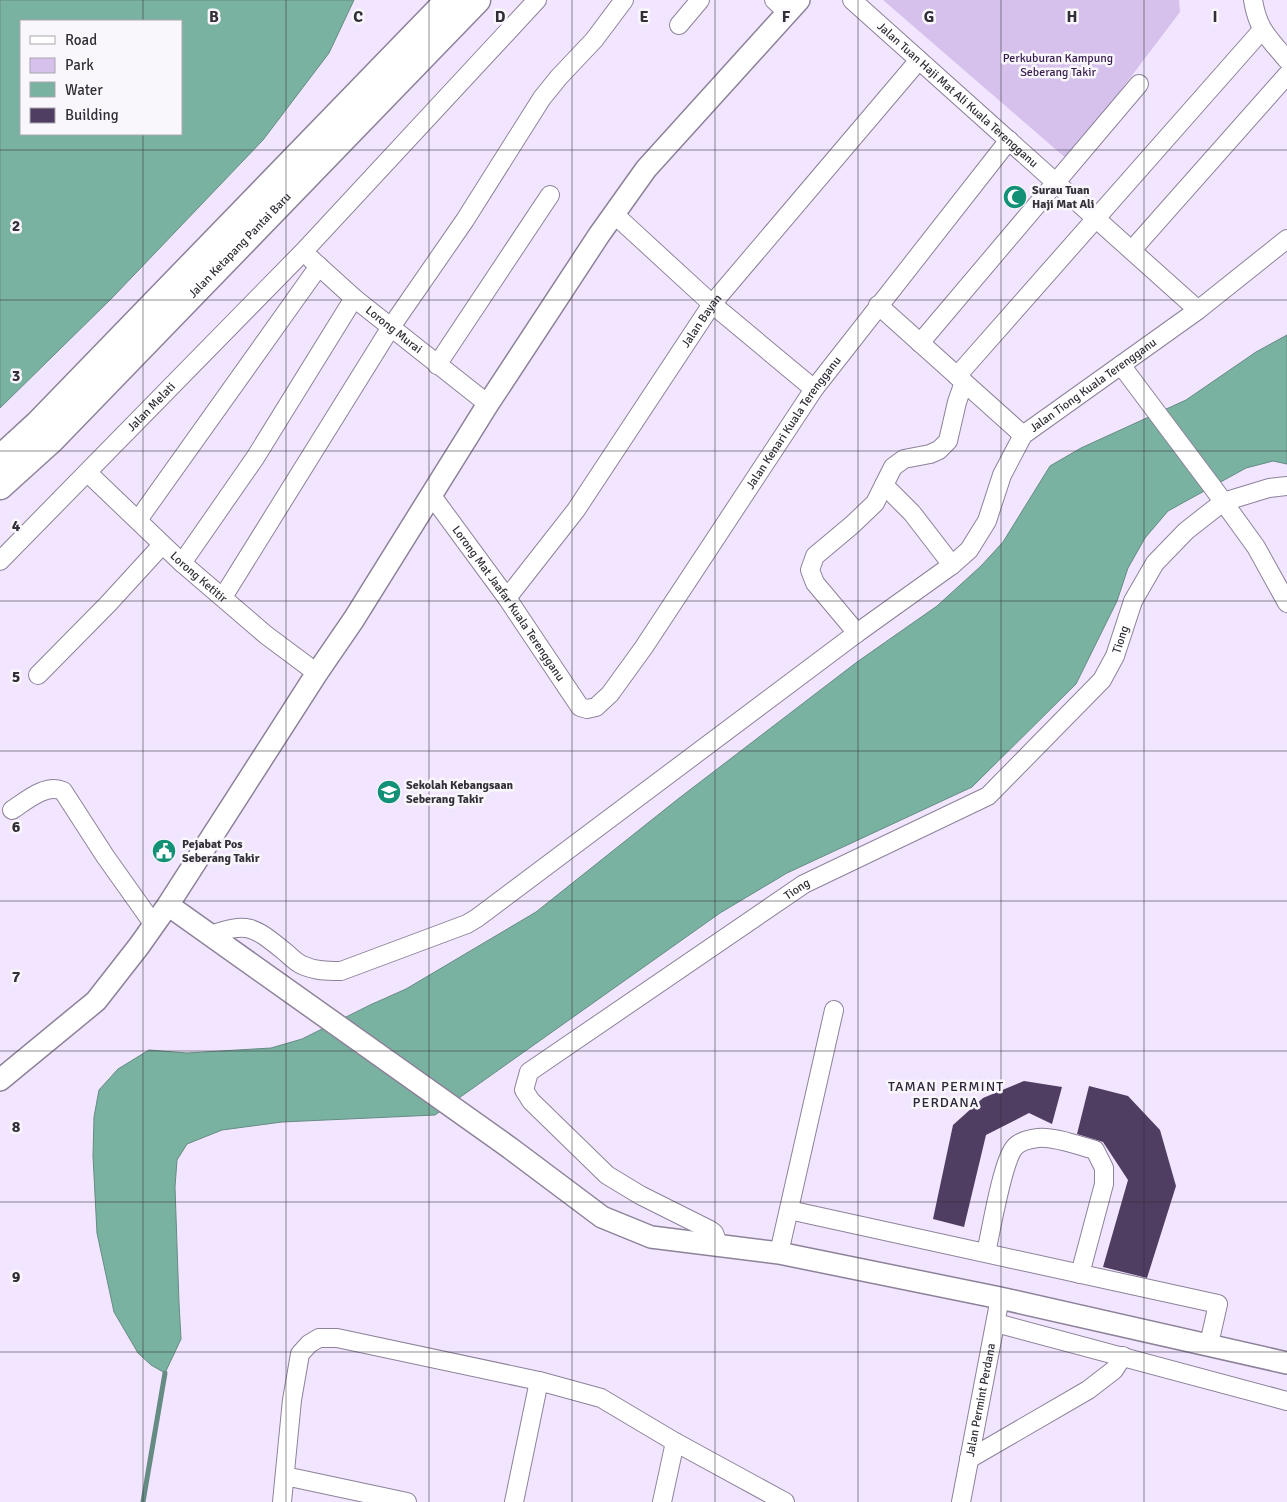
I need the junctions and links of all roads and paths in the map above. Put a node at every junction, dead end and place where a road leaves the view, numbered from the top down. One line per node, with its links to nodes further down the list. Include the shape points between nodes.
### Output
1 (449, 0): 36 (main road, Jalan Ketapang Pantai Baru, via 38,424)
2 (477, 0): 39 (main road, Jalan Ketapang Pantai Baru, via 52,439)
3 (538, 0): 22 (street, Jalan Melati)
4 (624, 0): 28 (street, via 594,40 542,98 466,220)
5 (700, 0): 9 (street)
6 (852, 0): 11 (street, Jalan Tuan Haji Mat Ali Kuala Terengganu)
7 (1253, 0): 10 (street)
8 (787, 4): 18 (street, via 646,169)
9 (679, 25)
10 (1262, 30): 12 (street); 19 (street)
11 (920, 60): 15 (street, Jalan Tuan Haji Mat Ali Kuala Terengganu); 25 (street, Jalan Bayan)
12 (1287, 60)
13 (1287, 75): 21 (street)
14 (1139, 84): 16 (street)
15 (1009, 140): 16 (street, Jalan Tuan Haji Mat Ali Kuala Terengganu); 26 (street, Jalan Kenari Kuala Terengganu)
16 (1056, 182): 19 (street, Jalan Tuan Haji Mat Ali Kuala Terengganu); 29 (street)
17 (550, 194): 30 (street)
18 (614, 214): 25 (street); 34 (street)
19 (1096, 218): 21 (street, Jalan Tuan Haji Mat Ali Kuala Terengganu); 32 (street)
20 (1287, 239): 27 (street, Jalan Tiong Kuala Terengganu)
21 (1132, 250): 27 (street, Jalan Tuan Haji Mat Ali Kuala Terengganu)
22 (303, 252): 23 (street, Lorong Murai); 37 (street, Jalan Melati)
23 (319, 266): 24 (street, Lorong Murai); 43 (street)
24 (354, 298): 28 (street, Lorong Murai); 46 (street, via 255,458)
25 (712, 304): 33 (street); 49 (street, Jalan Bayan, via 576,510)
26 (878, 305): 29 (street, Jalan Tiong Kuala Terengganu); 33 (street, Jalan Kenari Kuala Terengganu)
27 (1198, 310): 31 (street, Jalan Tiong Kuala Terengganu)
28 (391, 327): 30 (street, Lorong Murai); 48 (street)
29 (920, 343): 32 (street, Jalan Tiong Kuala Terengganu)
30 (437, 365): 34 (street, Lorong Murai)
31 (1120, 366): 35 (street, Jalan Tiong Kuala Terengganu); 41 (street)
32 (960, 379): 35 (street, Jalan Tiong Kuala Terengganu); 38 (street, via 948,441 940,450 904,459 893,467)
33 (814, 389): 54 (street, Jalan Kenari Kuala Terengganu, via 644,647 610,694 596,707)
34 (488, 404): 42 (street)
35 (1022, 435): 47 (street, via 1002,475 987,521 969,550)
36 (0, 459)
37 (88, 473): 43 (street, Lorong Ketitir); 45 (street, Jalan Melati)
38 (884, 485): 47 (street, via 912,512); 51 (street, via 875,503 815,556 810,570 815,583)
39 (0, 486)
40 (1287, 486): 41 (street)
41 (1219, 495): 50 (street, via 1256,548); 62 (street, Tiong, via 1155,563 1133,601 1115,656 1102,680 988,796 804,884 529,1072 524,1090 531,1101 608,1175 710,1230)
42 (432, 496): 49 (street, Lorong Mat Jaafar Kuala Terengganu); 52 (street)
43 (138, 520): 44 (street, Lorong Ketitir)
44 (162, 545): 46 (street, Lorong Ketitir); 53 (street)
45 (0, 561)
46 (182, 563): 48 (street, Lorong Ketitir)
47 (952, 565): 51 (street)
48 (223, 597): 52 (street, Lorong Ketitir)
49 (507, 598): 54 (street, Lorong Mat Jaafar Kuala Terengganu, via 580,707)
50 (1287, 603)
51 (857, 633): 58 (street, via 467,924 340,971 319,971 300,964 262,932 248,928 231,928)
52 (317, 673): 56 (street)
53 (38, 675)
54 (588, 709)
55 (12, 810): 57 (street, via 46,789 63,791)
56 (168, 905): 57 (street); 58 (street)
57 (154, 925): 60 (street, via 96,1001)
58 (210, 935): 62 (street, via 602,1217 651,1237)
59 (834, 1010): 61 (street)
60 (0, 1080)
61 (789, 1210): 63 (street); 64 (street)
62 (719, 1246): 63 (street)
63 (779, 1253): 66 (street)
64 (986, 1253): 65 (street); 65 (street, via 1006,1165 1014,1148 1024,1141 1040,1137 1070,1142 1095,1150 1104,1168 1104,1184)
65 (1080, 1274): 68 (street, via 1218,1304)
66 (1000, 1298): 67 (street, Jalan Permint Perdana); 68 (street)
67 (996, 1323): 69 (street); 74 (street, Jalan Permint Perdana)
68 (1209, 1344): 70 (street)
69 (1123, 1356): 72 (street); 74 (street, via 1114,1370 1088,1390)
70 (1287, 1363)
71 (539, 1380): 73 (street, via 601,1398); 75 (street, via 337,1338 319,1338 300,1354 292,1400); 78 (street)
72 (1287, 1401)
73 (675, 1442): 79 (street); 80 (street)
74 (969, 1459): 81 (street, Jalan Permint Perdana)
75 (286, 1476): 76 (street); 77 (street)
76 (282, 1502)
77 (407, 1502)
78 (514, 1502)
79 (662, 1502)
80 (785, 1502)
81 (961, 1502)

